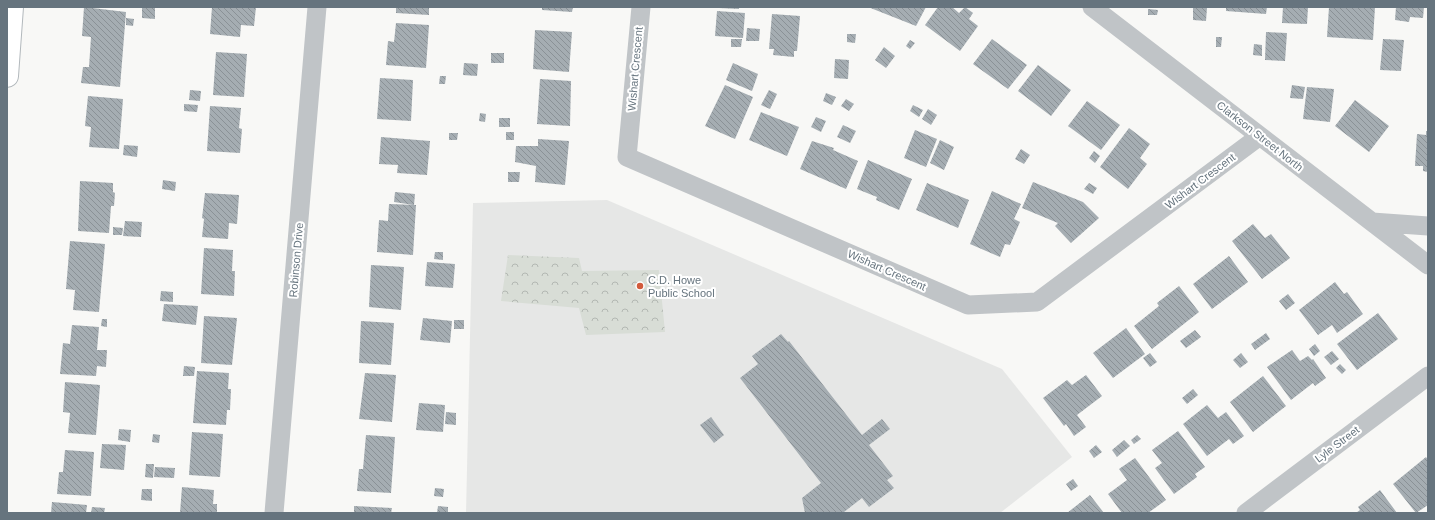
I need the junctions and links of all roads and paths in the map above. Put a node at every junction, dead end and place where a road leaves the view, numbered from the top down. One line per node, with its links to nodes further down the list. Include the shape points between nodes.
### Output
1 (12, 7): 5 (main road)
2 (317, 7): 11 (street, Robinson Drive)
3 (641, 7): 6 (street, Wishart Crescent, via 627,157 968,305 1037,302)
4 (1092, 7): 6 (street, Clarkson Street North)
5 (7, 76)
6 (1260, 136): 7 (street, Clarkson Street North)
7 (1372, 222): 8 (street); 9 (street, Clarkson Street North)
8 (1428, 226)
9 (1428, 265)
10 (1428, 376): 12 (street, Lyle Street)
11 (274, 513)
12 (1246, 513)

